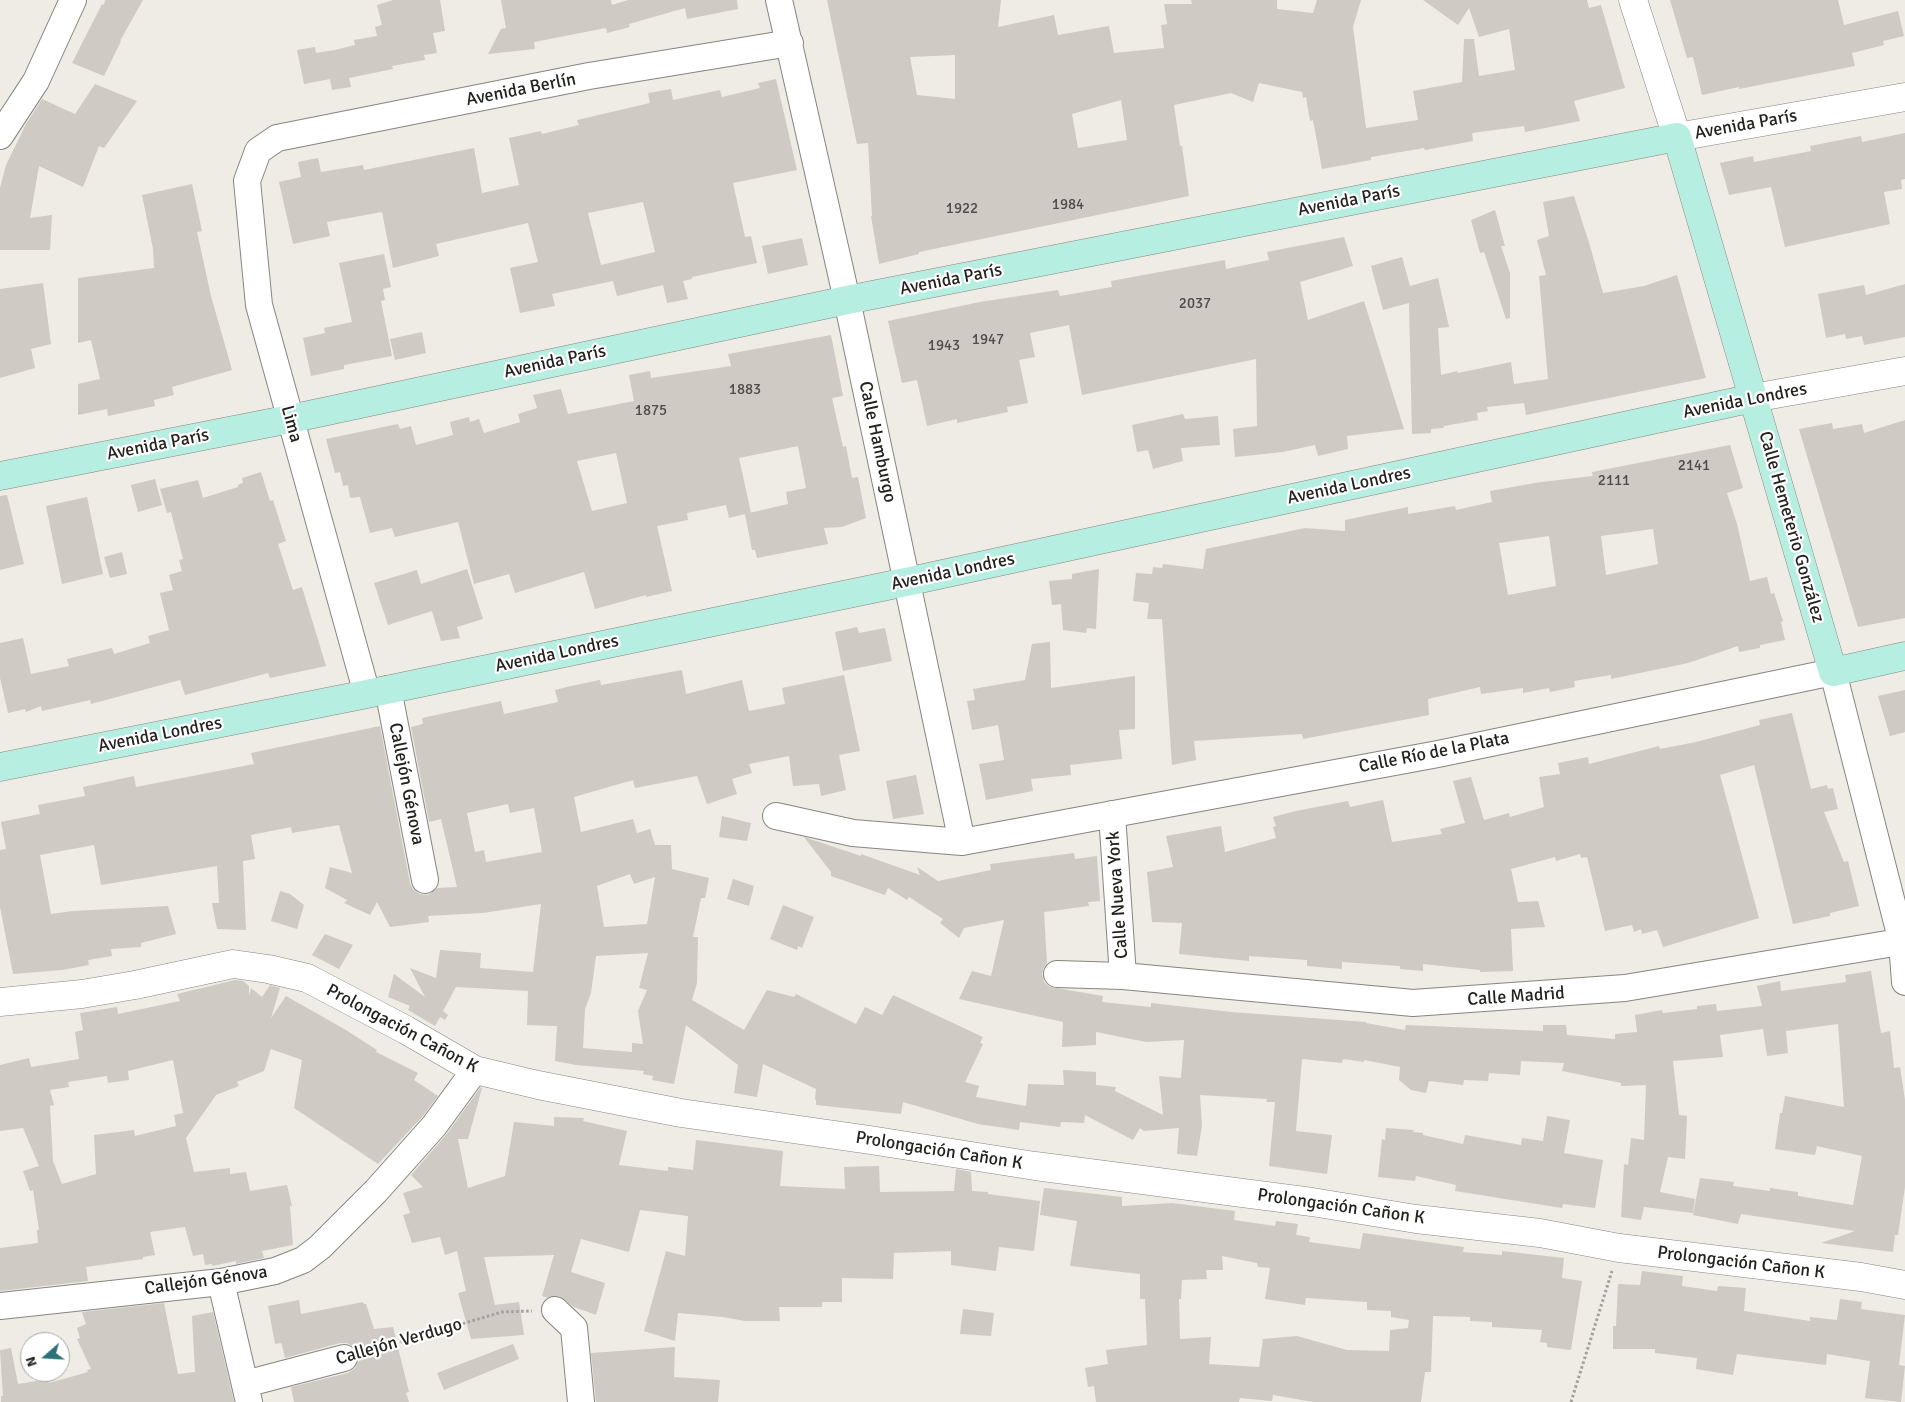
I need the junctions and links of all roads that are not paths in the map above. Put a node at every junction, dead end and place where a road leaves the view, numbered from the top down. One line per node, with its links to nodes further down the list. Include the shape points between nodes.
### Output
1 (73, 0): 6 (street, via 36,81)
2 (779, 0): 4 (street, Calle Hamburgo)
3 (1633, 0): 7 (street, Calle Hemeterio González)
4 (790, 43): 8 (street, Avenida Berlín, via 589,76 277,138); 9 (street, Calle Hamburgo)
5 (1905, 97): 7 (street, Avenida París)
6 (0, 136)
7 (1677, 137): 9 (main road, Avenida París); 11 (main road, Calle Hemeterio González)
8 (258, 151): 12 (street, Lima, via 247,181 259,305)
9 (847, 300): 12 (main road, Avenida París); 14 (street, Calle Hamburgo)
10 (1905, 371): 11 (street, Avenida Londres)
11 (1753, 398): 14 (main road, Avenida Londres); 16 (main road, Calle Hemeterio González)
12 (290, 419): 13 (main road, Avenida París); 17 (street, Lima)
13 (0, 476)
14 (906, 582): 17 (main road, Avenida Londres); 21 (street, Calle Hamburgo)
15 (1905, 656): 16 (main road, Calle Río de la Plata)
16 (1833, 672): 19 (street, Calle Río de la Plata, via 1438,754); 23 (street, Calle Hemeterio González)
17 (377, 691): 18 (main road, Avenida Londres); 22 (street, Callejón Génova)
18 (0, 767)
19 (1112, 814): 21 (street, Calle Río de la Plata); 25 (street, Calle Nueva York)
20 (776, 816): 21 (street, Calle Río de la Plata, via 854,833)
21 (962, 842)
22 (425, 880)
23 (1904, 941): 25 (street, Calle Madrid, via 1625,988 1413,1004); 26 (street, Calle Hemeterio González)
24 (1057, 974): 25 (street, Calle Madrid)
25 (1124, 976)
26 (1905, 982)
27 (0, 1002): 28 (street, Prolongación Cañon K, via 126,987 233,964 268,969 307,978)
28 (475, 1070): 29 (street, Callejón Génova, via 434,1126 320,1247 303,1260 275,1271); 30 (street, Prolongación Cañon K, via 680,1113 1035,1166 1540,1233 1619,1248)
29 (221, 1282): 31 (street, Callejón Génova); 34 (street)
30 (1905, 1285)
31 (0, 1306)
32 (555, 1310): 35 (street, via 574,1328)
33 (344, 1358): 34 (street, Callejón Verdugo)
34 (247, 1393)
35 (581, 1402)

